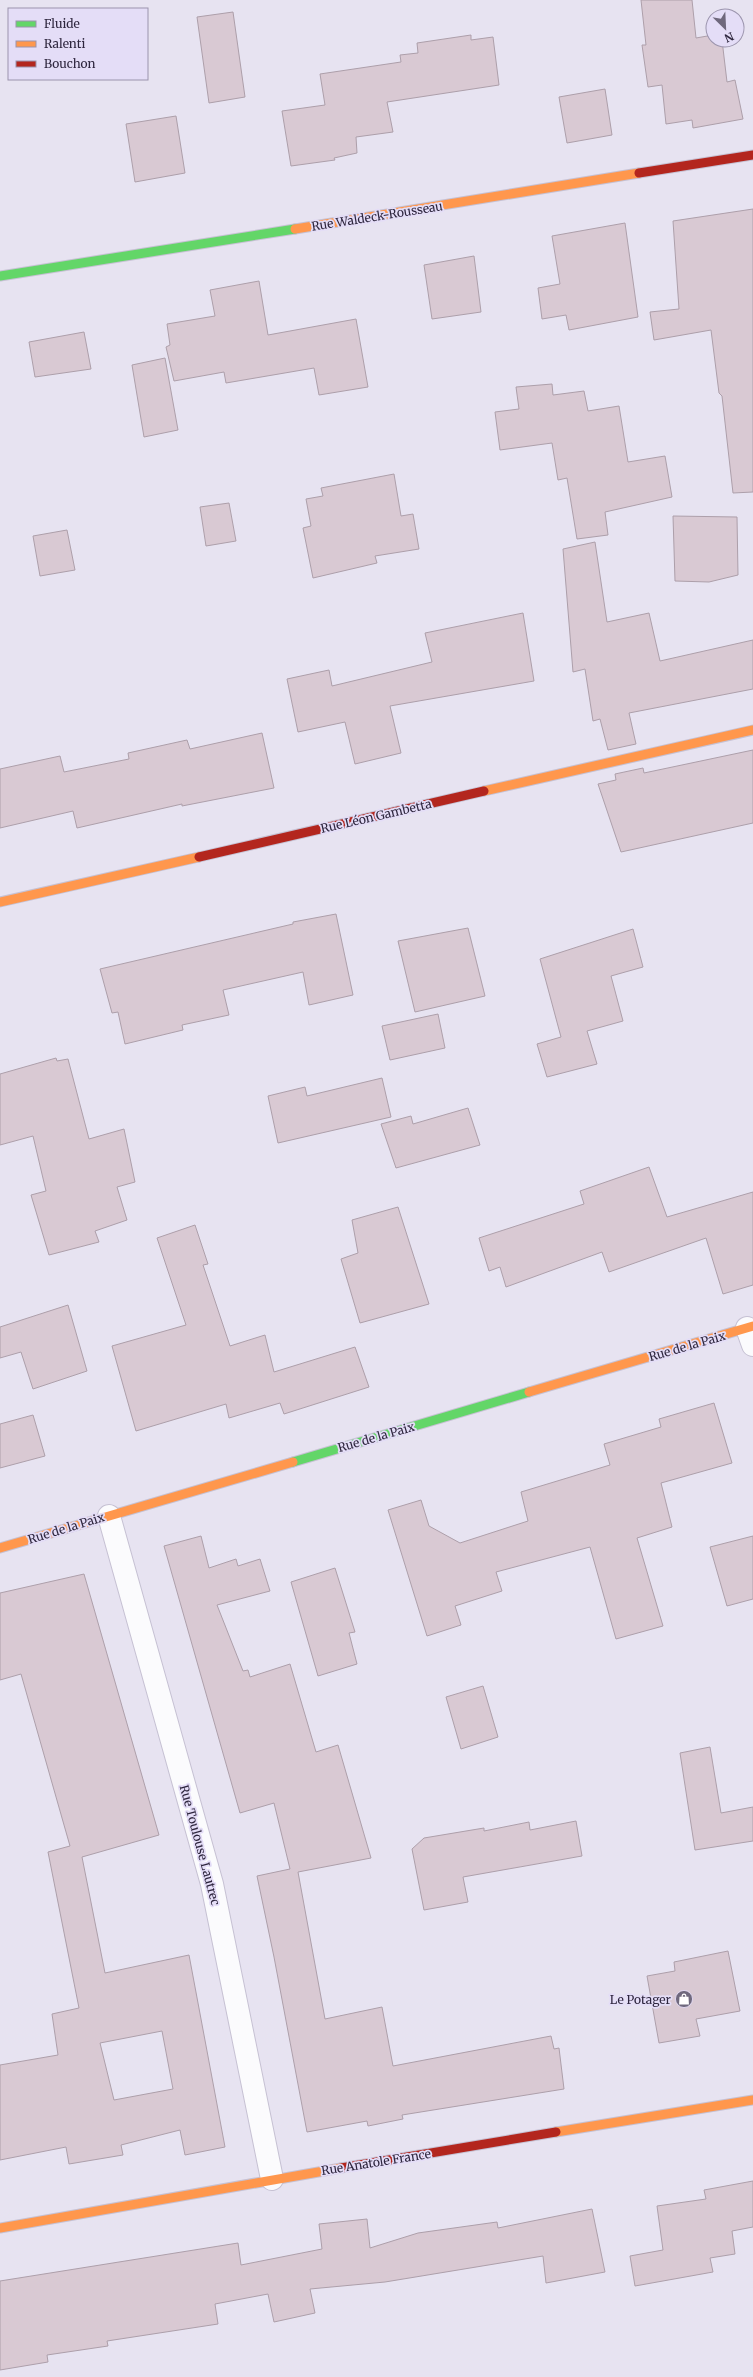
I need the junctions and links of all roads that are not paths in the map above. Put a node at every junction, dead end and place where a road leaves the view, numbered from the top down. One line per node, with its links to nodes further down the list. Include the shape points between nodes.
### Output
1 (753, 155): 2 (street, Rue Waldeck-Rousseau)
2 (0, 276)
3 (753, 730): 4 (street, Rue Léon Gambetta)
4 (0, 902)
5 (751, 1333): 6 (street, Rue de la Paix)
6 (109, 1516): 7 (street, Rue de la Paix); 9 (street, Rue Toulouse Lautrec, via 212,1884)
7 (0, 1548)
8 (753, 2100): 9 (street, Rue Anatole France)
9 (272, 2179): 10 (street, Rue Anatole France)
10 (0, 2228)

